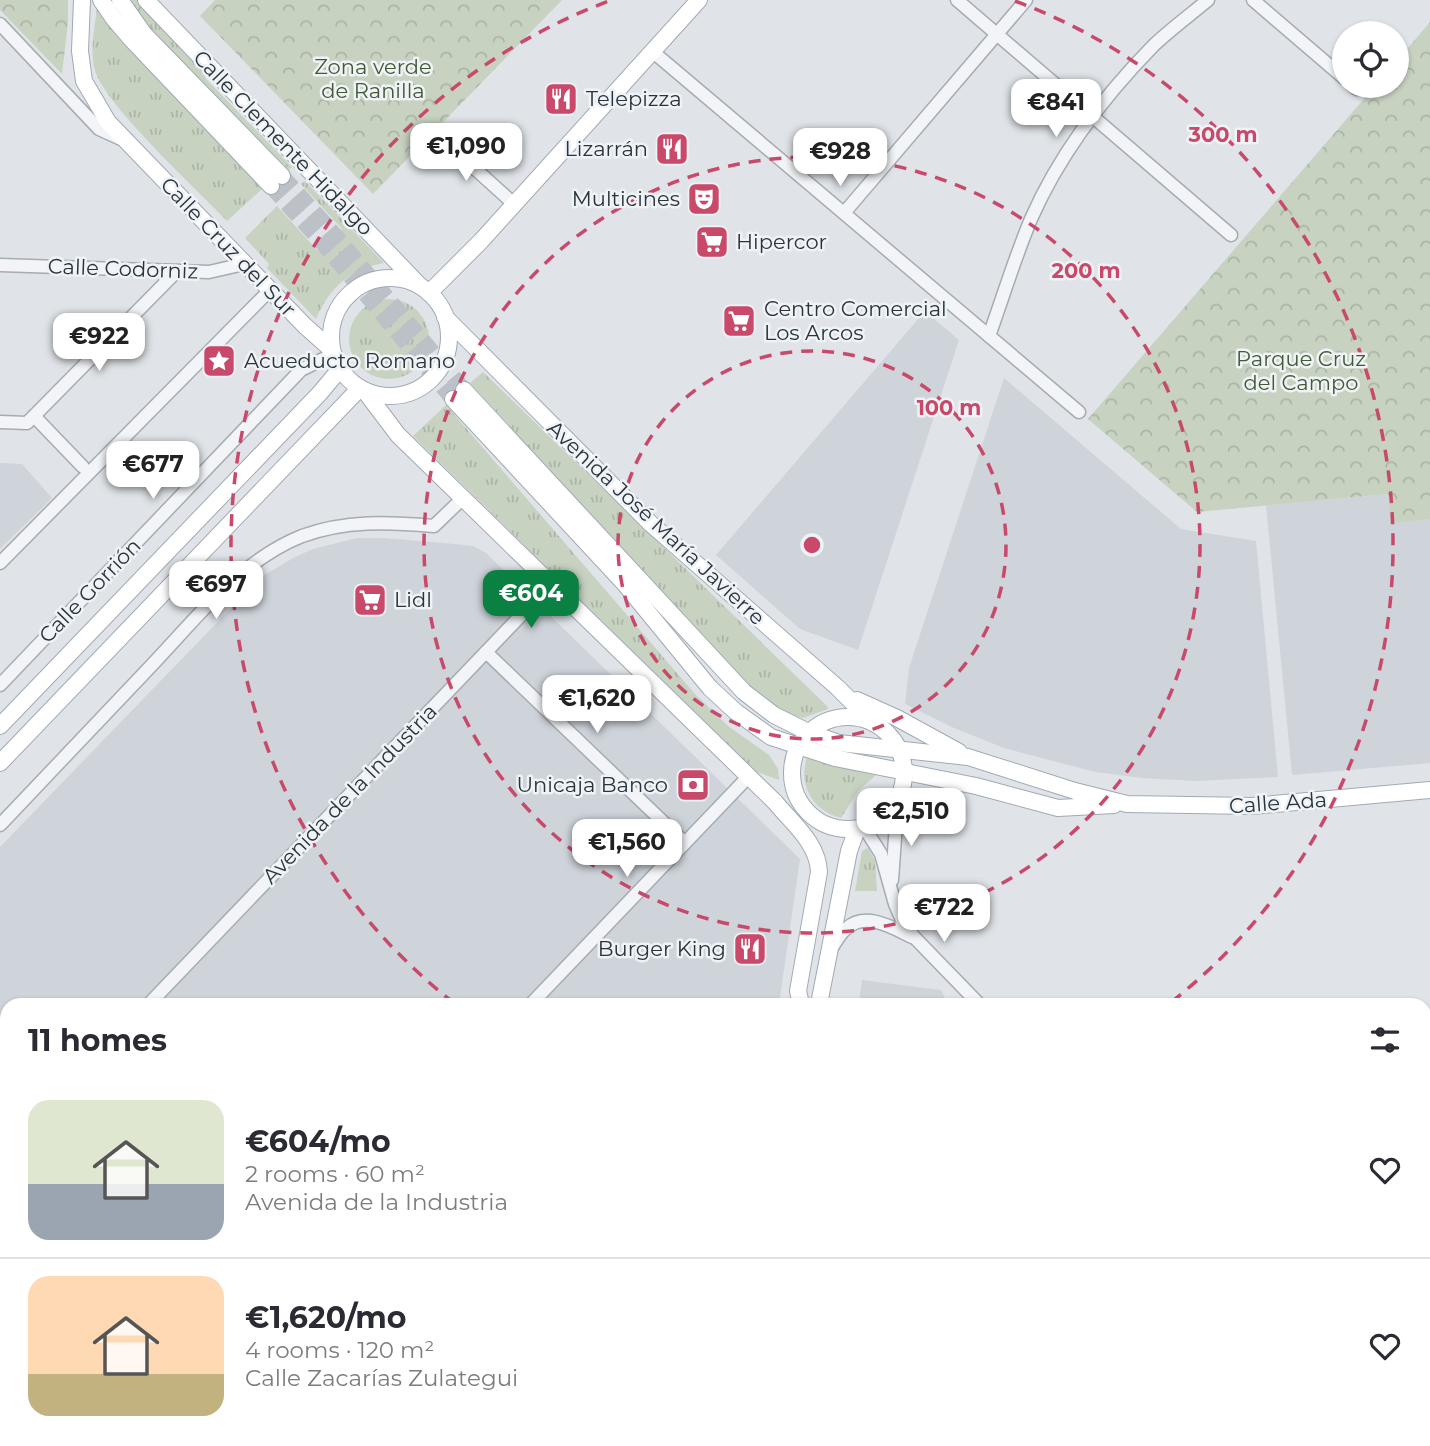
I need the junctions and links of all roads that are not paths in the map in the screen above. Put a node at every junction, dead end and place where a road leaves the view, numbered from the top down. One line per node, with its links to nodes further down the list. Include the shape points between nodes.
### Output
1 (82, 0): 16 (main road, Calle Cruz del Sur, via 84,81)
2 (101, 0): 3 (main road, Calle Clemente Hidalgo, via 132,40 276,181 144,34)
3 (120, 0)
4 (146, 0): 23 (main road, Calle Clemente Hidalgo)
5 (699, 0): 12 (main road)
6 (957, 0): 11 (street)
7 (1026, 0): 11 (street)
8 (1208, 0): 14 (street, via 1156,43)
9 (1253, 0): 13 (street)
10 (2, 31): 16 (street, Calle Cruz del Sur, via 99,129)
11 (997, 34): 14 (street); 18 (street)
12 (652, 51): 17 (main road); 18 (street)
13 (1332, 68)
14 (1092, 116): 19 (street); 26 (street, via 1032,217)
15 (441, 138): 17 (street)
16 (125, 141): 20 (main road, Calle Cruz del Sur)
17 (514, 204): 23 (main road)
18 (844, 213): 26 (street)
19 (1231, 235)
20 (244, 264): 22 (street, Calle Codorniz, via 209,272); 24 (main road, Calle Cruz del Sur)
21 (0, 265): 22 (street, Calle Codorniz)
22 (177, 271): 30 (street)
23 (424, 289): 25 (main road); 27 (main road, via 402,279 382,278 355,290 336,312 331,331)
24 (270, 290): 27 (main road, Calle Cruz del Sur); 34 (street)
25 (445, 317): 28 (main road, via 447,351 429,381 398,396); 38 (main road, Avenida José María Javierre, via 651,524)
26 (989, 335): 29 (street)
27 (335, 357): 28 (main road, via 348,380); 37 (street, Calle Gorrión, via 301,370); 40 (main road, via 320,393)
28 (362, 389): 33 (main road, via 394,431); 45 (main road)
29 (1079, 412)
30 (33, 416): 31 (street, via 27,423); 32 (street)
31 (0, 422)
32 (83, 467)
33 (463, 498): 35 (main road); 53 (street, via 433,526 385,522 326,528 257,560)
34 (0, 563)
35 (551, 584): 36 (street, Avenida de la Industria); 47 (main road)
36 (486, 652): 56 (street); 60 (street, Avenida de la Industria)
37 (0, 685)
38 (838, 688): 39 (main road, Avenida José María Javierre); 44 (main road)
39 (873, 723): 42 (main road, via 839,718 827,721); 43 (main road, Avenida José María Javierre, via 887,732)
40 (0, 726)
41 (771, 737): 42 (main road, Avenida José María Javierre); 42 (main road, Avenida José María Javierre, via 710,688 458,395 744,692); 48 (main road)
42 (805, 739): 43 (main road, Calle Ada); 46 (main road, Calle Ada, via 835,758); 48 (main road, via 793,757)
43 (899, 749): 44 (main road, Calle Ada); 46 (main road)
44 (968, 757): 51 (main road, Calle Ada)
45 (0, 763)
46 (904, 773): 51 (main road, Calle Ada, via 1058,808); 52 (main road)
47 (748, 777): 50 (main road); 55 (main road); 56 (street)
48 (791, 777): 50 (main road)
49 (1430, 790): 51 (main road, Calle Ada, via 1252,806)
50 (800, 803): 54 (main road, via 829,827); 55 (main road)
51 (1126, 804)
52 (892, 808): 54 (main road, via 880,820); 57 (street, via 896,824)
53 (0, 825)
54 (860, 828): 57 (street, via 881,854); 59 (main road, via 849,851)
55 (807, 840): 62 (main road, via 816,854 818,872)
56 (685, 843): 61 (street)
57 (891, 891): 58 (street)
58 (914, 937): 59 (street, via 869,921 845,928); 64 (street)
59 (831, 950): 63 (main road)
60 (155, 998)
61 (537, 998)
62 (799, 998)
63 (820, 998)
64 (973, 998)

